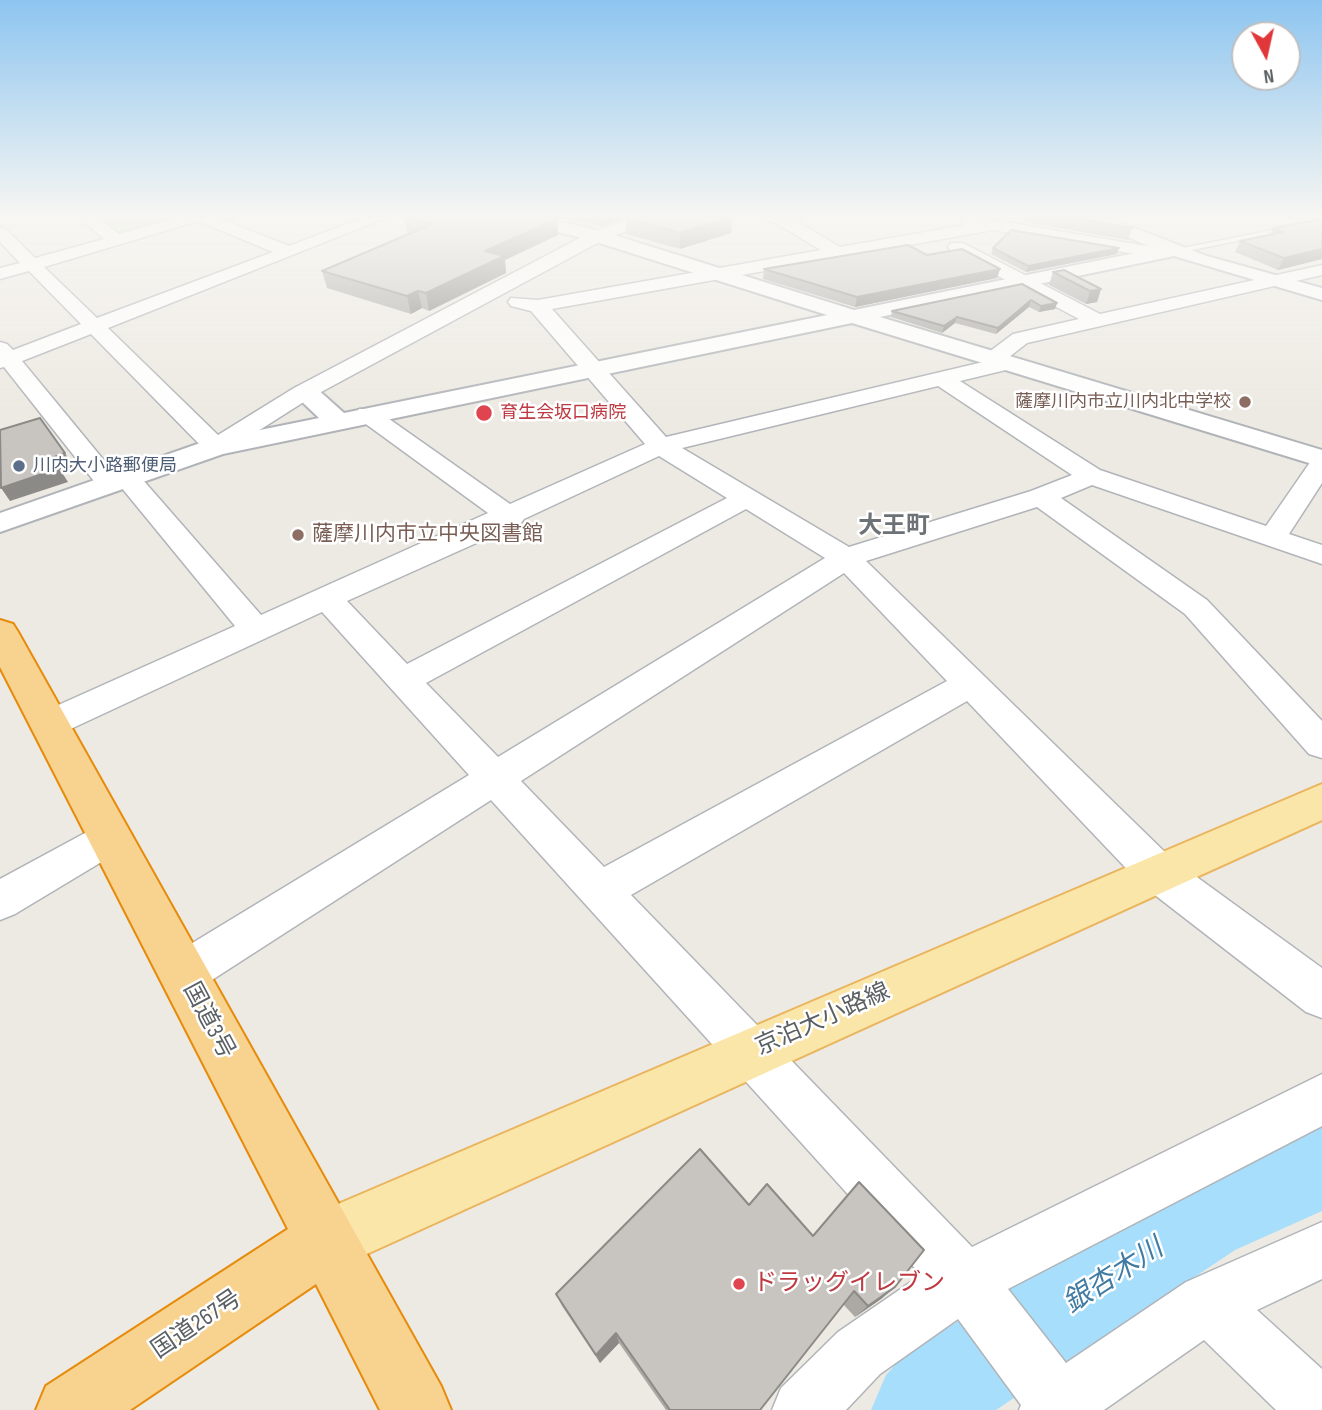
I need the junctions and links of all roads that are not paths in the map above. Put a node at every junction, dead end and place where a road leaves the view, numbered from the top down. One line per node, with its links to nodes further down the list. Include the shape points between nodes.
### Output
1 (50, 283): 15 (street)
2 (208, 283): 15 (street)
3 (511, 283): 11 (street)
4 (666, 283): 12 (street)
5 (751, 283): 13 (street)
6 (1013, 283): 13 (street)
7 (1025, 283): 14 (street)
8 (1265, 283): 14 (street)
9 (1280, 283): 10 (street)
10 (1322, 294)
11 (488, 295): 12 (street); 20 (street)
12 (537, 306): 18 (street)
13 (852, 315): 17 (street); 18 (street)
14 (1097, 320): 17 (street, via 1020,338)
15 (96, 325): 16 (street); 24 (street)
16 (3, 356): 27 (street)
17 (999, 361): 19 (street); 25 (street)
18 (590, 369): 21 (street); 23 (street)
19 (944, 380): 23 (street); 26 (street)
20 (304, 392): 22 (street); 24 (street)
21 (367, 414): 22 (street); 30 (street)
22 (337, 420): 24 (street)
23 (660, 446): 29 (street); 30 (street)
24 (216, 447): 27 (street)
25 (1322, 461): 32 (street)
26 (1091, 476): 28 (street); 32 (street)
27 (119, 481): 31 (street); 36 (street)
28 (1041, 497): 34 (street); 41 (street, via 1196,607)
29 (745, 499): 34 (street); 38 (street)
30 (511, 517): 35 (street)
31 (0, 523)
32 (1273, 537): 33 (street)
33 (1322, 555)
34 (846, 558): 39 (street); 42 (street)
35 (327, 599): 36 (street); 38 (street)
36 (256, 630): 40 (street)
37 (0, 632): 40 (highway, 国道3号)
38 (404, 680): 42 (street)
39 (971, 683): 45 (street); 46 (street)
40 (49, 724): 44 (highway, 国道3号)
41 (1322, 744)
42 (491, 778): 46 (street); 48 (street)
43 (1322, 801): 45 (main road, 京泊大小路線)
44 (109, 837): 47 (street); 48 (highway, 国道3号)
45 (1157, 872): 49 (street); 50 (main road, 京泊大小路線)
46 (601, 890): 50 (street)
47 (0, 901)
48 (182, 974): 52 (highway, 国道3号)
49 (1322, 996)
50 (752, 1051): 52 (main road, 京泊大小路線); 54 (street)
51 (1322, 1098): 54 (street)
52 (325, 1241): 57 (highway, 国道267号); 58 (highway, 国道3号)
53 (1322, 1250): 55 (street)
54 (974, 1293): 56 (street); 59 (street, via 927,1304 859,1353)
55 (1207, 1303): 56 (street); 60 (street)
56 (1050, 1399)
57 (70, 1410)
58 (417, 1410)
59 (803, 1410)
60 (1321, 1410)

